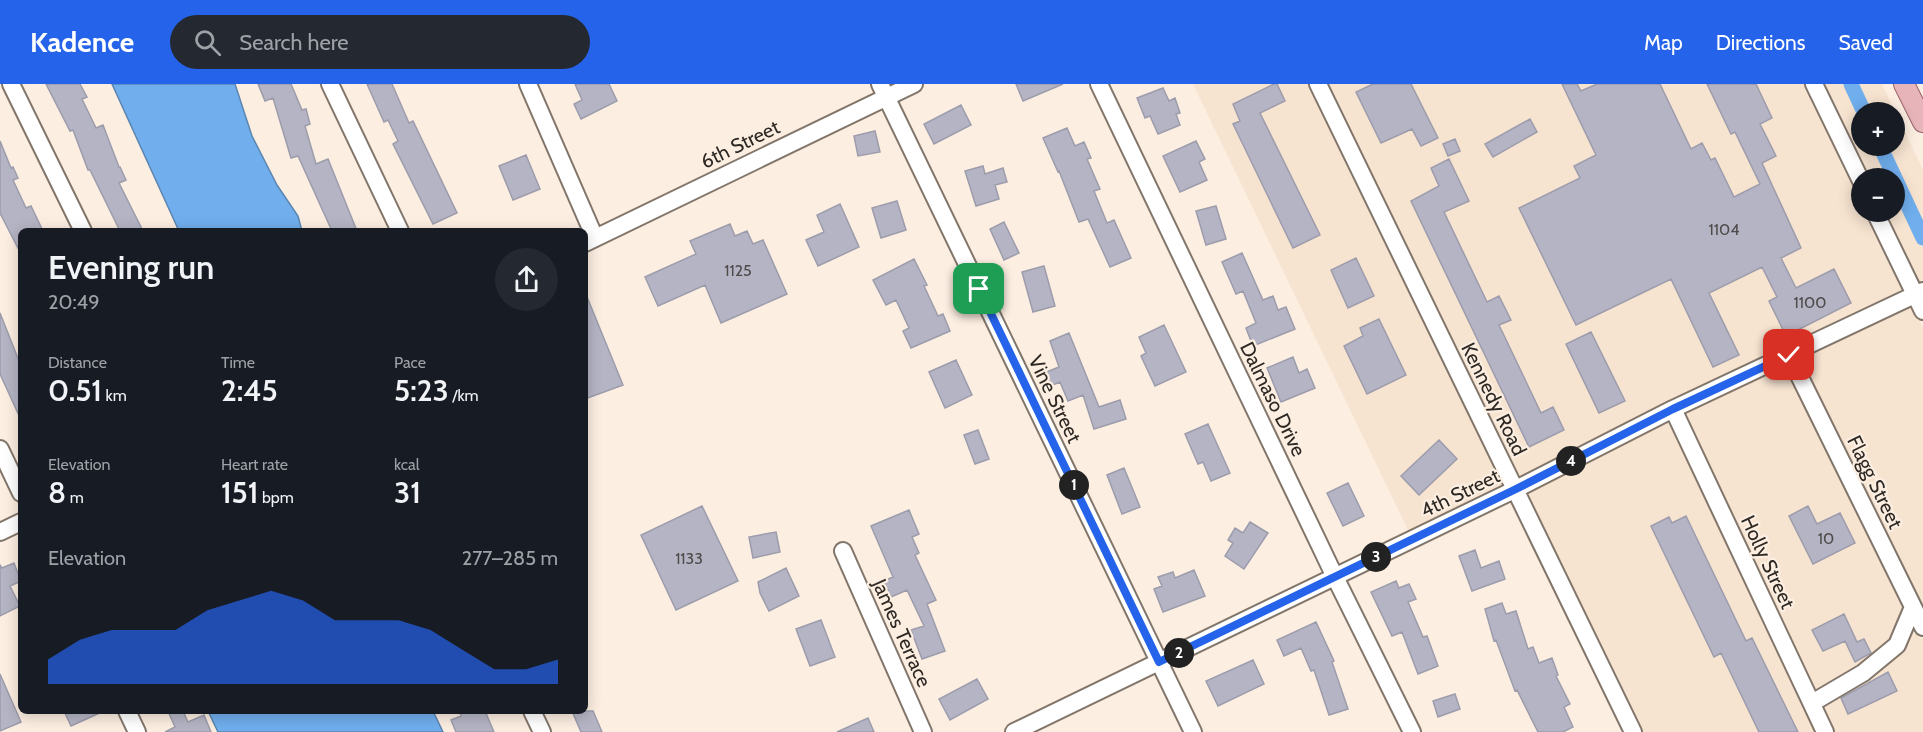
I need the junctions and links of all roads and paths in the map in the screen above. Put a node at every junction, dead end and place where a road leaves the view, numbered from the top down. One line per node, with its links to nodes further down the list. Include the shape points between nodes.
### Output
1 (11, 84): 13 (street)
2 (330, 84): 14 (street)
3 (528, 84): 15 (street)
4 (914, 84): 9 (street, 6th Street)
5 (1099, 84): 27 (street, Dalmaso Drive)
6 (1318, 84): 23 (street, Kennedy Road)
7 (1814, 84): 11 (street)
8 (1904, 84): 10 (main road)
9 (883, 90): 16 (street, 6th Street); 30 (street, Vine Street)
10 (1923, 122)
11 (1855, 168)
12 (1880, 222): 17 (street)
13 (82, 228)
14 (399, 228)
15 (585, 228)
16 (590, 241)
17 (1918, 293): 18 (street); 19 (street, 4th Street)
18 (1923, 311)
19 (1789, 355): 20 (street, 4th Street); 28 (street, Flagg Street)
20 (1673, 409): 23 (street, 4th Street); 31 (street, Holly Street)
21 (0, 449): 22 (street)
22 (18, 487)
23 (1514, 490): 27 (street, 4th Street); 40 (street, Kennedy Road)
24 (18, 523): 25 (street)
25 (0, 532)
26 (843, 551): 36 (street, James Terrace)
27 (1335, 577): 30 (street, 4th Street); 39 (street, Dalmaso Drive)
28 (1913, 607): 29 (street, Flagg Street); 31 (street, via 1897,645 1863,672)
29 (1923, 627)
30 (1159, 662): 37 (street, 4th Street); 38 (street, Vine Street)
31 (1812, 703): 41 (street, Holly Street)
32 (128, 714): 34 (street)
33 (533, 714): 35 (street)
34 (137, 732)
35 (542, 732)
36 (923, 732)
37 (1014, 732)
38 (1193, 732)
39 (1412, 732)
40 (1633, 732)
41 (1825, 732)

